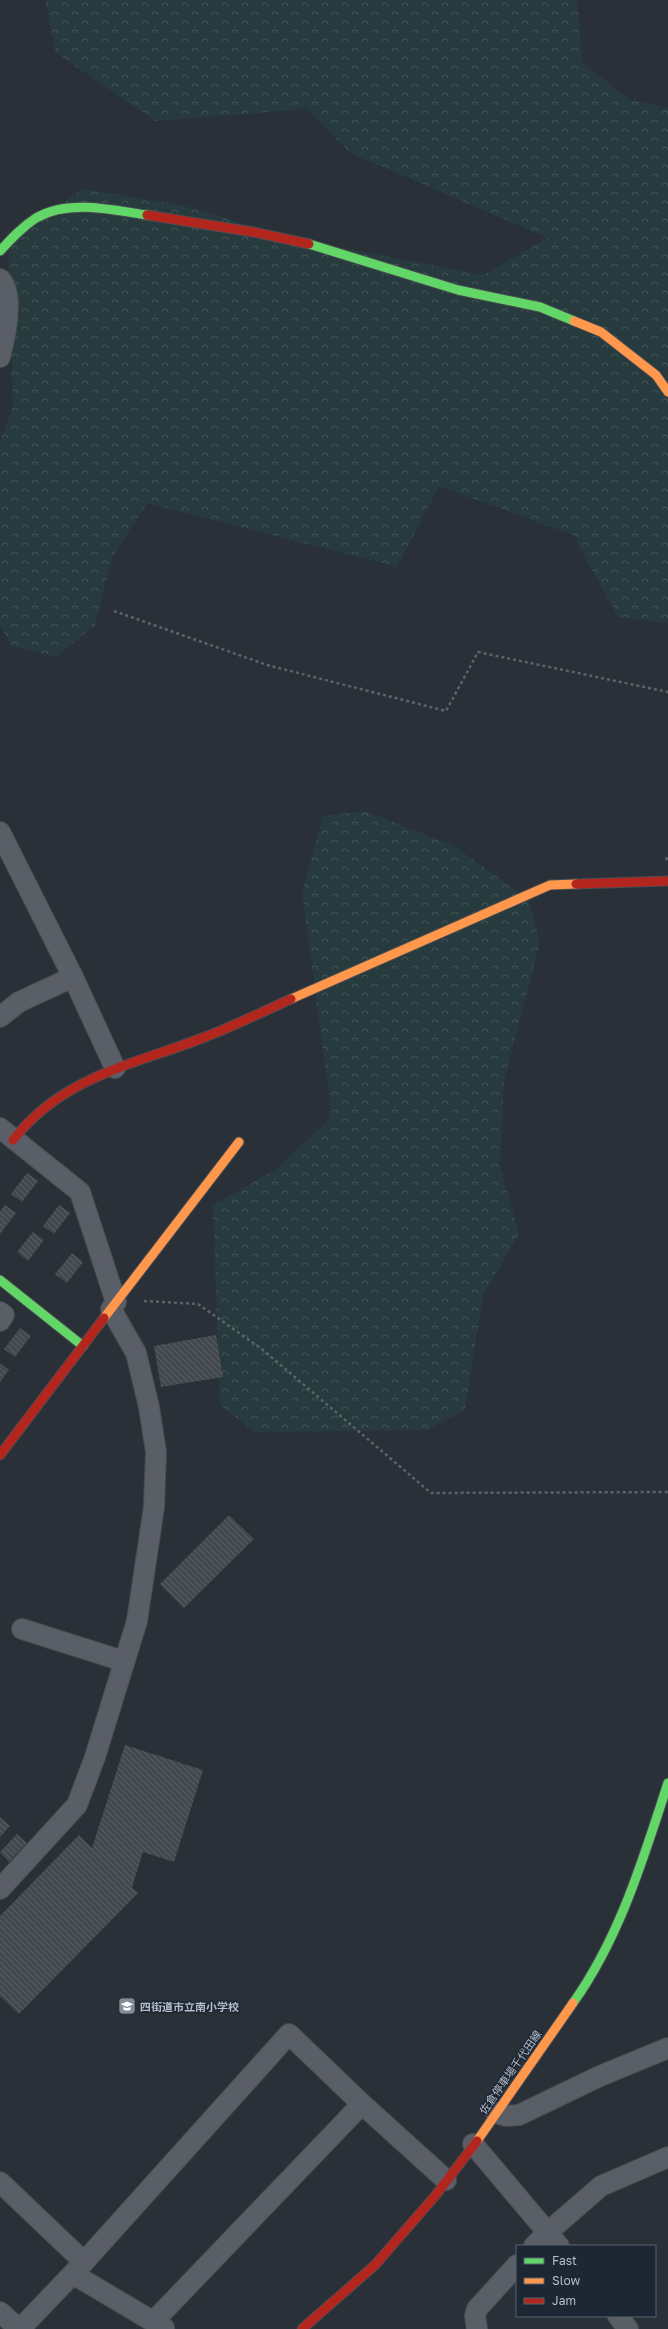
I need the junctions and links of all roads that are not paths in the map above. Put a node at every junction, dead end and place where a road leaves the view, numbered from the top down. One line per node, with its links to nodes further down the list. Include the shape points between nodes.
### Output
1 (0, 251): 4 (street, via 16,234 37,218 70,207 120,211 253,232 312,245 458,290 540,307 601,332 656,375)
2 (0, 280): 3 (street, via 7,293 8,304 6,337)
3 (0, 357)
4 (668, 392)
5 (0, 832): 7 (street)
6 (668, 881): 9 (street, via 550,885 206,1037)
7 (72, 977): 8 (street, via 19,1002); 9 (street)
8 (0, 1017)
9 (114, 1068): 10 (street, via 64,1092 27,1122)
10 (6, 1134): 13 (street, via 80,1192)
11 (239, 1142): 13 (street)
12 (0, 1280): 16 (street)
13 (114, 1305): 16 (street); 19 (street, via 136,1353 149,1407 156,1452 154,1507 142,1591 137,1621)
14 (0, 1312): 15 (street, via 4,1315)
15 (0, 1321)
16 (83, 1346): 17 (street)
17 (0, 1455)
18 (22, 1629): 19 (street)
19 (123, 1661): 21 (street, via 95,1757 77,1805)
20 (668, 1783): 24 (street, 佐倉停車場千代田線, via 629,1900 607,1951 594,1974)
21 (0, 1889)
22 (668, 2048): 24 (street, via 600,2076 519,2115 506,2116)
23 (362, 2104): 27 (street); 31 (street, via 289,2034); 34 (street)
24 (496, 2113): 25 (street, 佐倉停車場千代田線)
25 (473, 2144): 27 (street, 佐倉停車場千代田線); 29 (street)
26 (668, 2157): 29 (street, via 601,2186)
27 (446, 2180): 36 (street, 佐倉停車場千代田線, via 408,2229 374,2266)
28 (0, 2182): 31 (street)
29 (547, 2241)
30 (516, 2266): 37 (street, via 477,2309)
31 (78, 2268): 34 (street); 35 (street)
32 (0, 2312): 35 (street)
33 (619, 2317): 38 (street)
34 (159, 2326)
35 (20, 2329)
36 (302, 2329)
37 (477, 2329)
38 (628, 2329)

